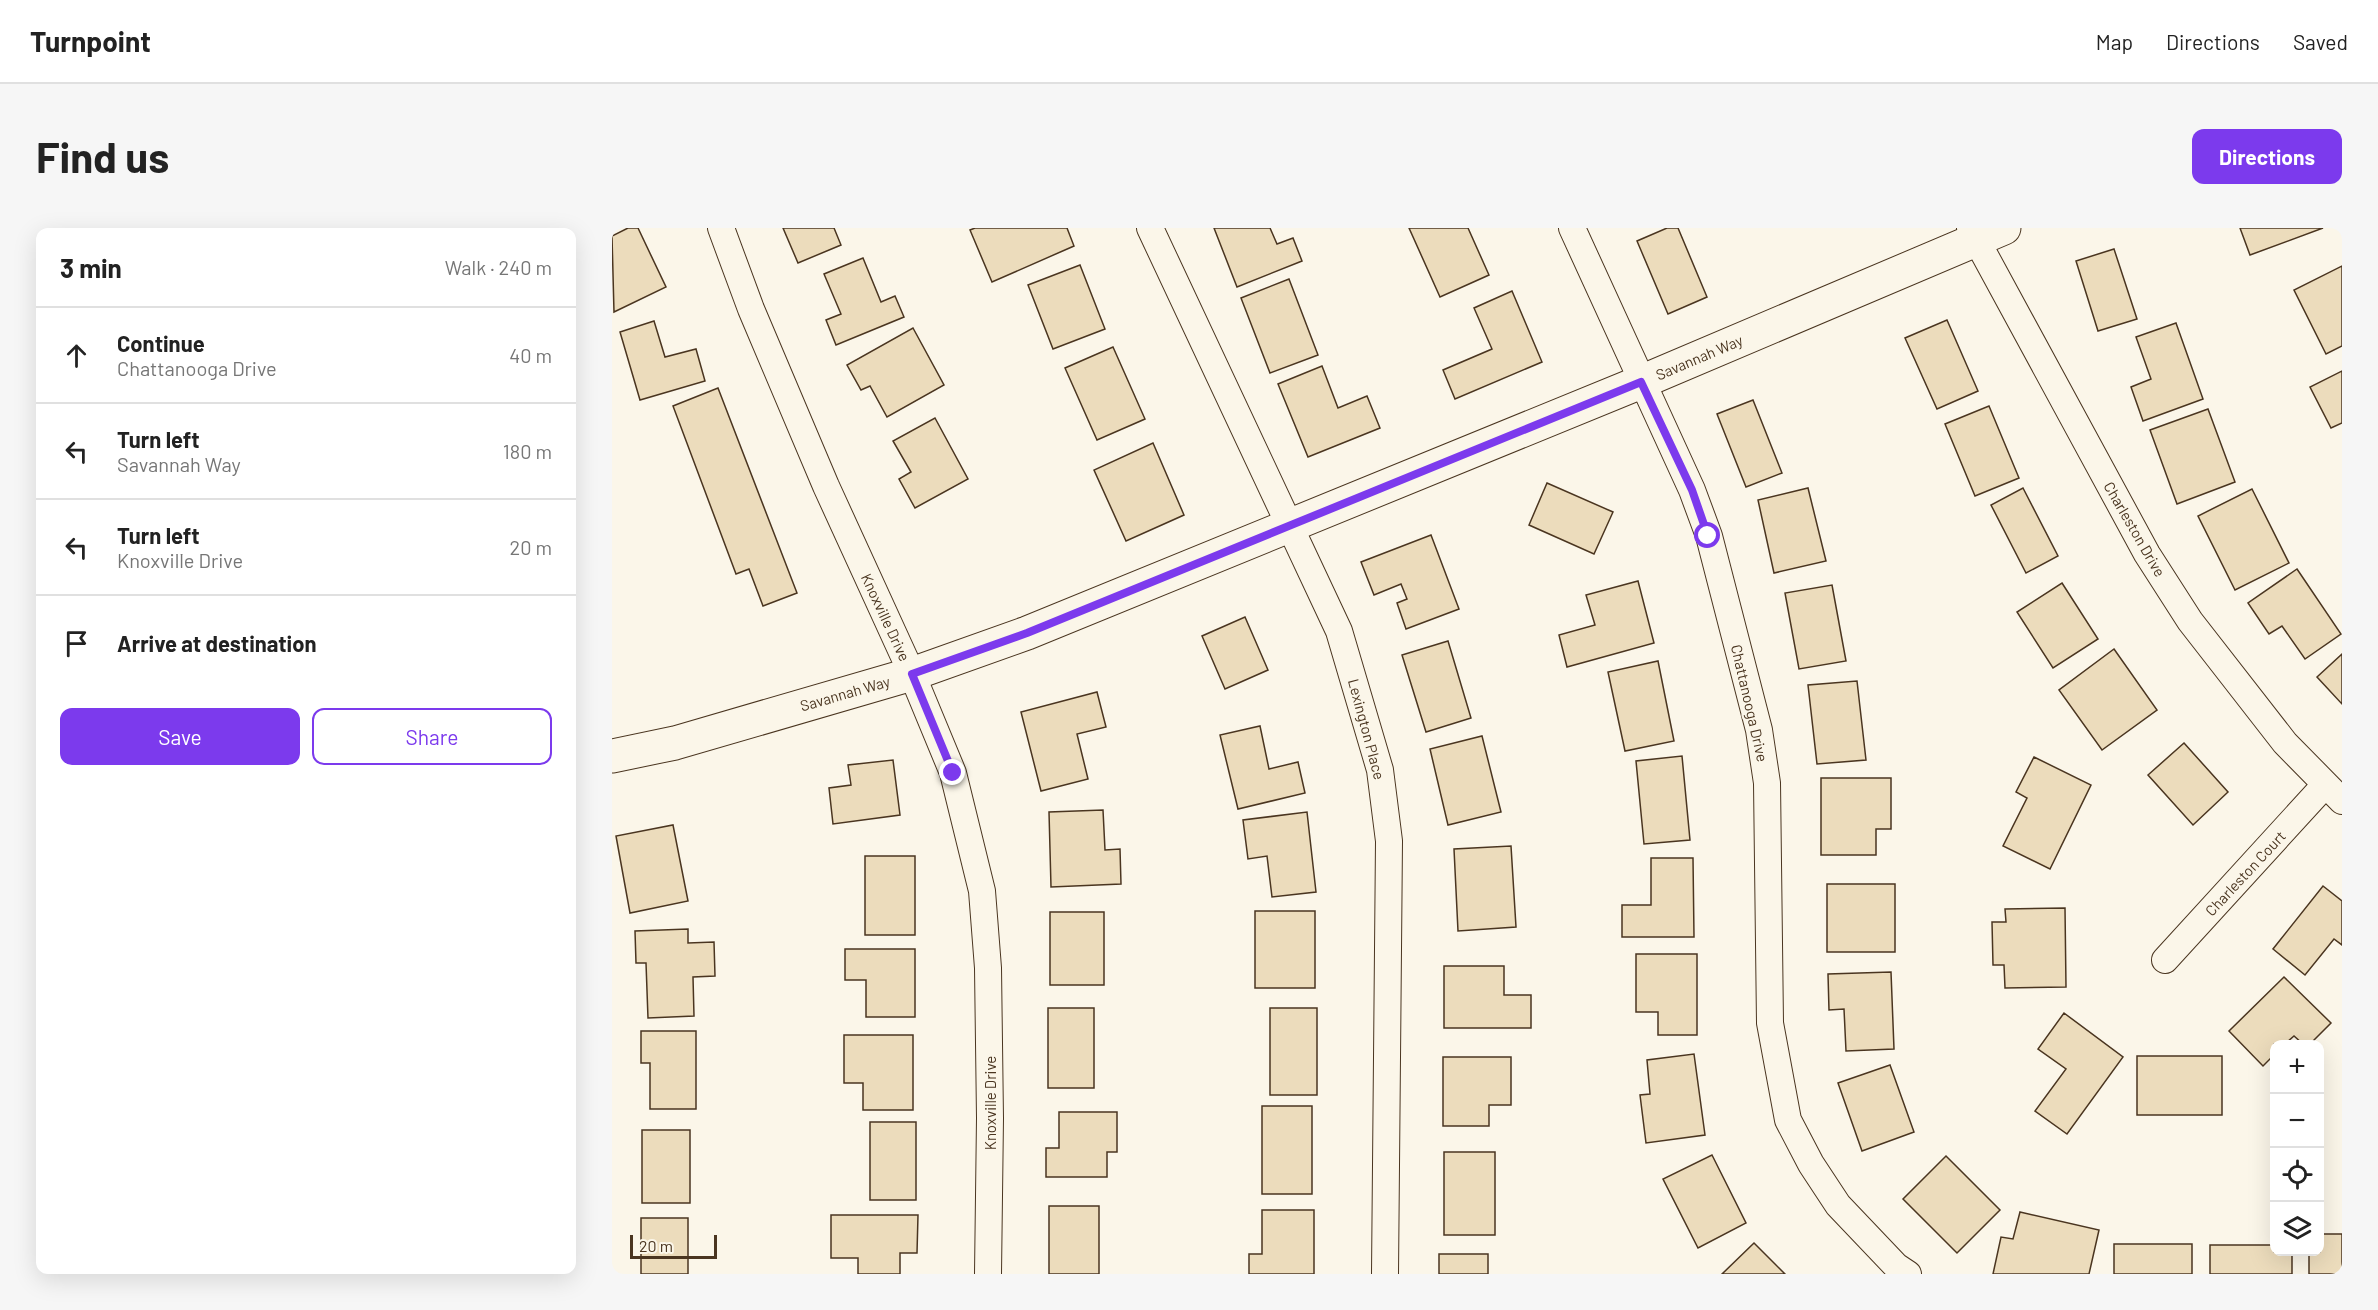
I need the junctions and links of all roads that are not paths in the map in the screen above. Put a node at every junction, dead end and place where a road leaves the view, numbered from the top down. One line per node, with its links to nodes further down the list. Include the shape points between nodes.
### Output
1 (721, 228): 7 (street, Knoxville Drive, via 826,486)
2 (1150, 228): 6 (street, Lexington Place)
3 (1572, 228): 5 (street, Chattanooga Drive)
4 (1983, 232): 5 (street, Savannah Way); 9 (street, Charleston Drive, via 2147,554 2190,621 2285,743)
5 (1641, 382): 6 (street, Savannah Way); 13 (street, Chattanooga Drive, via 1692,490 1708,536 1760,730 1767,783 1770,1023 1788,1120 1838,1204)
6 (1288, 527): 7 (street, Savannah Way, via 1027,633); 12 (street, Lexington Place, via 1339,631 1380,771 1389,841)
7 (912, 674): 8 (street, Savannah Way, via 675,742); 11 (street, Knoxville Drive, via 953,773 982,891 988,968)
8 (612, 756)
9 (2333, 794): 10 (street, Charleston Court)
10 (2165, 960)
11 (988, 1274)
12 (1385, 1274)
13 (1908, 1274)

